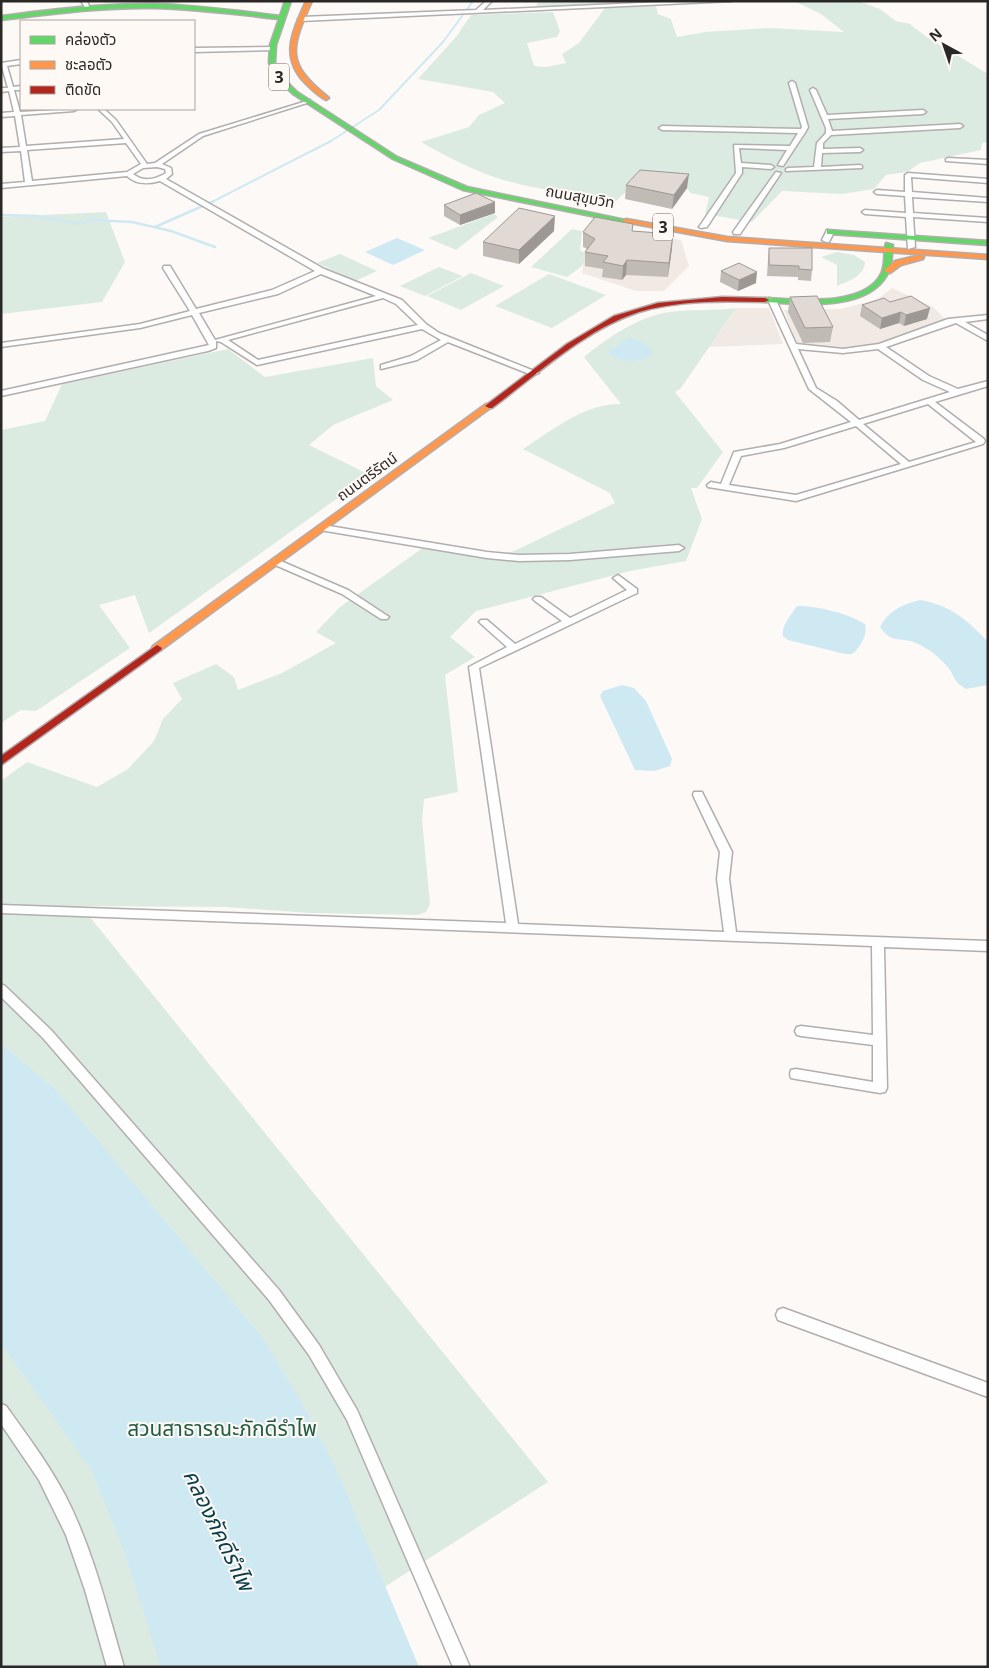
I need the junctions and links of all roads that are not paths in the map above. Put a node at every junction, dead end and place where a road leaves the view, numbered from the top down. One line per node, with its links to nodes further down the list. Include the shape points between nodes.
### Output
1 (288, 1): 9 (main road, ถนนสุขุมวิท / 3)
2 (309, 1): 10 (main road, 3)
3 (488, 1): 7 (street)
4 (729, 1): 7 (street)
5 (134, 4): 6 (main road); 9 (main road)
6 (86, 5): 8 (main road)
7 (477, 12): 10 (street)
8 (1, 18)
9 (282, 18): 11 (main road, ถนนสุขุมวิท / 3)
10 (301, 18): 21 (main road, 3, via 291,46 295,71)
11 (272, 49): 12 (street); 20 (main road, ถนนสุขุมวิท / 3, via 272,63 279,78)
12 (195, 50)
13 (20, 62): 14 (street)
14 (3, 65): 17 (street)
15 (792, 83): 30 (street, via 805,123)
16 (20, 88): 17 (street)
17 (12, 89): 18 (street); 25 (street)
18 (1, 90)
19 (813, 90): 27 (street)
20 (308, 101): 41 (street, via 201,135); 56 (main road, ถนนสุขุมวิท / 3, via 395,158 465,189 507,199)
21 (335, 104)
22 (63, 110): 25 (street)
23 (102, 110): 32 (street)
24 (923, 112): 27 (street)
25 (18, 114): 26 (street); 34 (street)
26 (1, 116)
27 (826, 117): 31 (street)
28 (960, 126): 31 (street)
29 (662, 128): 30 (street)
30 (803, 131): 33 (street)
31 (829, 133): 38 (street, via 820,143)
32 (127, 141): 34 (street); 42 (street)
33 (790, 148): 43 (street, via 736,146); 45 (street)
34 (23, 149): 35 (street); 50 (street)
35 (1, 150)
36 (860, 150): 38 (street)
37 (408, 151): 56 (main road, ถนนสุขุมวิท / 3, via 455,175 481,184)
38 (819, 151): 46 (street)
39 (948, 160): 40 (street)
40 (988, 162)
41 (157, 164): 42 (street); 48 (street, via 170,171)
42 (145, 165): 47 (street)
43 (738, 165): 45 (street, via 771,167 773,171); 59 (street, via 738,173)
44 (860, 167): 46 (street)
45 (779, 169): 46 (street); 60 (street)
46 (817, 169)
47 (129, 174): 48 (street, via 141,181); 50 (street)
48 (161, 179): 70 (street)
49 (988, 180): 53 (street, via 908,175)
50 (28, 183): 51 (street)
51 (1, 186)
52 (877, 192): 53 (street)
53 (909, 194): 54 (street); 57 (street)
54 (988, 200)
55 (865, 212): 57 (street)
56 (611, 214): 59 (main road, ถนนสุขุมวิท / 3); 61 (main road, ถนนสุขุมวิท / 3, via 727,239)
57 (910, 214): 58 (street); 62 (street)
58 (988, 220)
59 (703, 227): 60 (main road, ถนนสุขุมวิท / 3)
60 (737, 232): 61 (main road, ถนนสุขุมวิท / 3)
61 (826, 239): 62 (main road); 64 (main road, ถนนสุขุมวิท / 3); 68 (main road)
62 (911, 242): 63 (main road); 64 (main road, ถนนสุขุมวิท / 3); 65 (main road, ถนนสุขุมวิท / 3)
63 (988, 243)
64 (883, 247): 66 (main road, ถนนสุขุมวิท / 3); 71 (main road); 73 (main road, ถนนตรีรัตน์, via 874,274 859,286 821,297)
65 (988, 251)
66 (955, 255): 67 (main road, ถนนสุขุมวิท / 3); 71 (main road, ถนนตรีรัตน์, via 912,258)
67 (988, 257)
68 (869, 260)
69 (166, 268): 74 (street)
70 (321, 271): 72 (street); 74 (street, via 275,292)
71 (887, 271): 73 (main road, ถนนตรีรัตน์, via 874,286 850,297 824,302)
72 (383, 296): 77 (street, via 399,302); 78 (street)
73 (772, 300): 83 (street); 86 (main road, ถนนตรีรัตน์, via 687,301 621,315 597,328)
74 (192, 313): 81 (street); 82 (street, via 140,326)
75 (988, 317): 76 (street)
76 (957, 320): 80 (street); 84 (street)
77 (423, 326): 78 (street, via 257,364); 79 (street)
78 (222, 339): 81 (street)
79 (448, 339): 85 (street, via 414,358); 86 (street)
80 (988, 339)
81 (212, 341): 89 (street, via 213,346 205,349)
82 (1, 345)
83 (793, 346): 84 (street, via 843,351); 91 (street, via 813,389)
84 (880, 346): 88 (street, via 926,378)
85 (384, 367)
86 (535, 373): 95 (main road, ถนนตรีรัตน์)
87 (987, 384): 88 (street)
88 (957, 392): 90 (street)
89 (1, 394)
90 (929, 401): 91 (street); 92 (street, via 982,441)
91 (857, 423): 92 (street); 94 (street, via 781,446 737,454)
92 (907, 465): 94 (street, via 796,498)
93 (711, 485): 94 (street)
94 (724, 487)
95 (323, 528): 96 (street, via 519,558); 97 (main road, ถนนตรีรัตน์)
96 (678, 548)
97 (276, 562): 100 (street, via 345,592); 104 (main road, ถนนตรีรัตน์)
98 (618, 578): 102 (street, via 634,591)
99 (538, 599): 102 (street)
100 (384, 617)
101 (484, 622): 103 (street)
102 (569, 622): 103 (street)
103 (514, 648): 107 (street, via 474,667)
104 (4, 761)
105 (698, 796): 108 (street, via 726,852 722,879)
106 (1, 909): 107 (street)
107 (512, 928): 108 (street)
108 (731, 936): 109 (street)
109 (878, 942): 110 (street); 113 (street)
110 (988, 946)
111 (1, 989): 119 (street, via 47,1034 274,1296 314,1350 352,1415)
112 (801, 1030): 113 (street)
113 (879, 1041): 114 (street, via 880,1088)
114 (796, 1074)
115 (782, 1315): 116 (street)
116 (988, 1390)
117 (1, 1411): 118 (street, via 41,1468 66,1515 92,1585)
118 (116, 1667)
119 (462, 1667)

